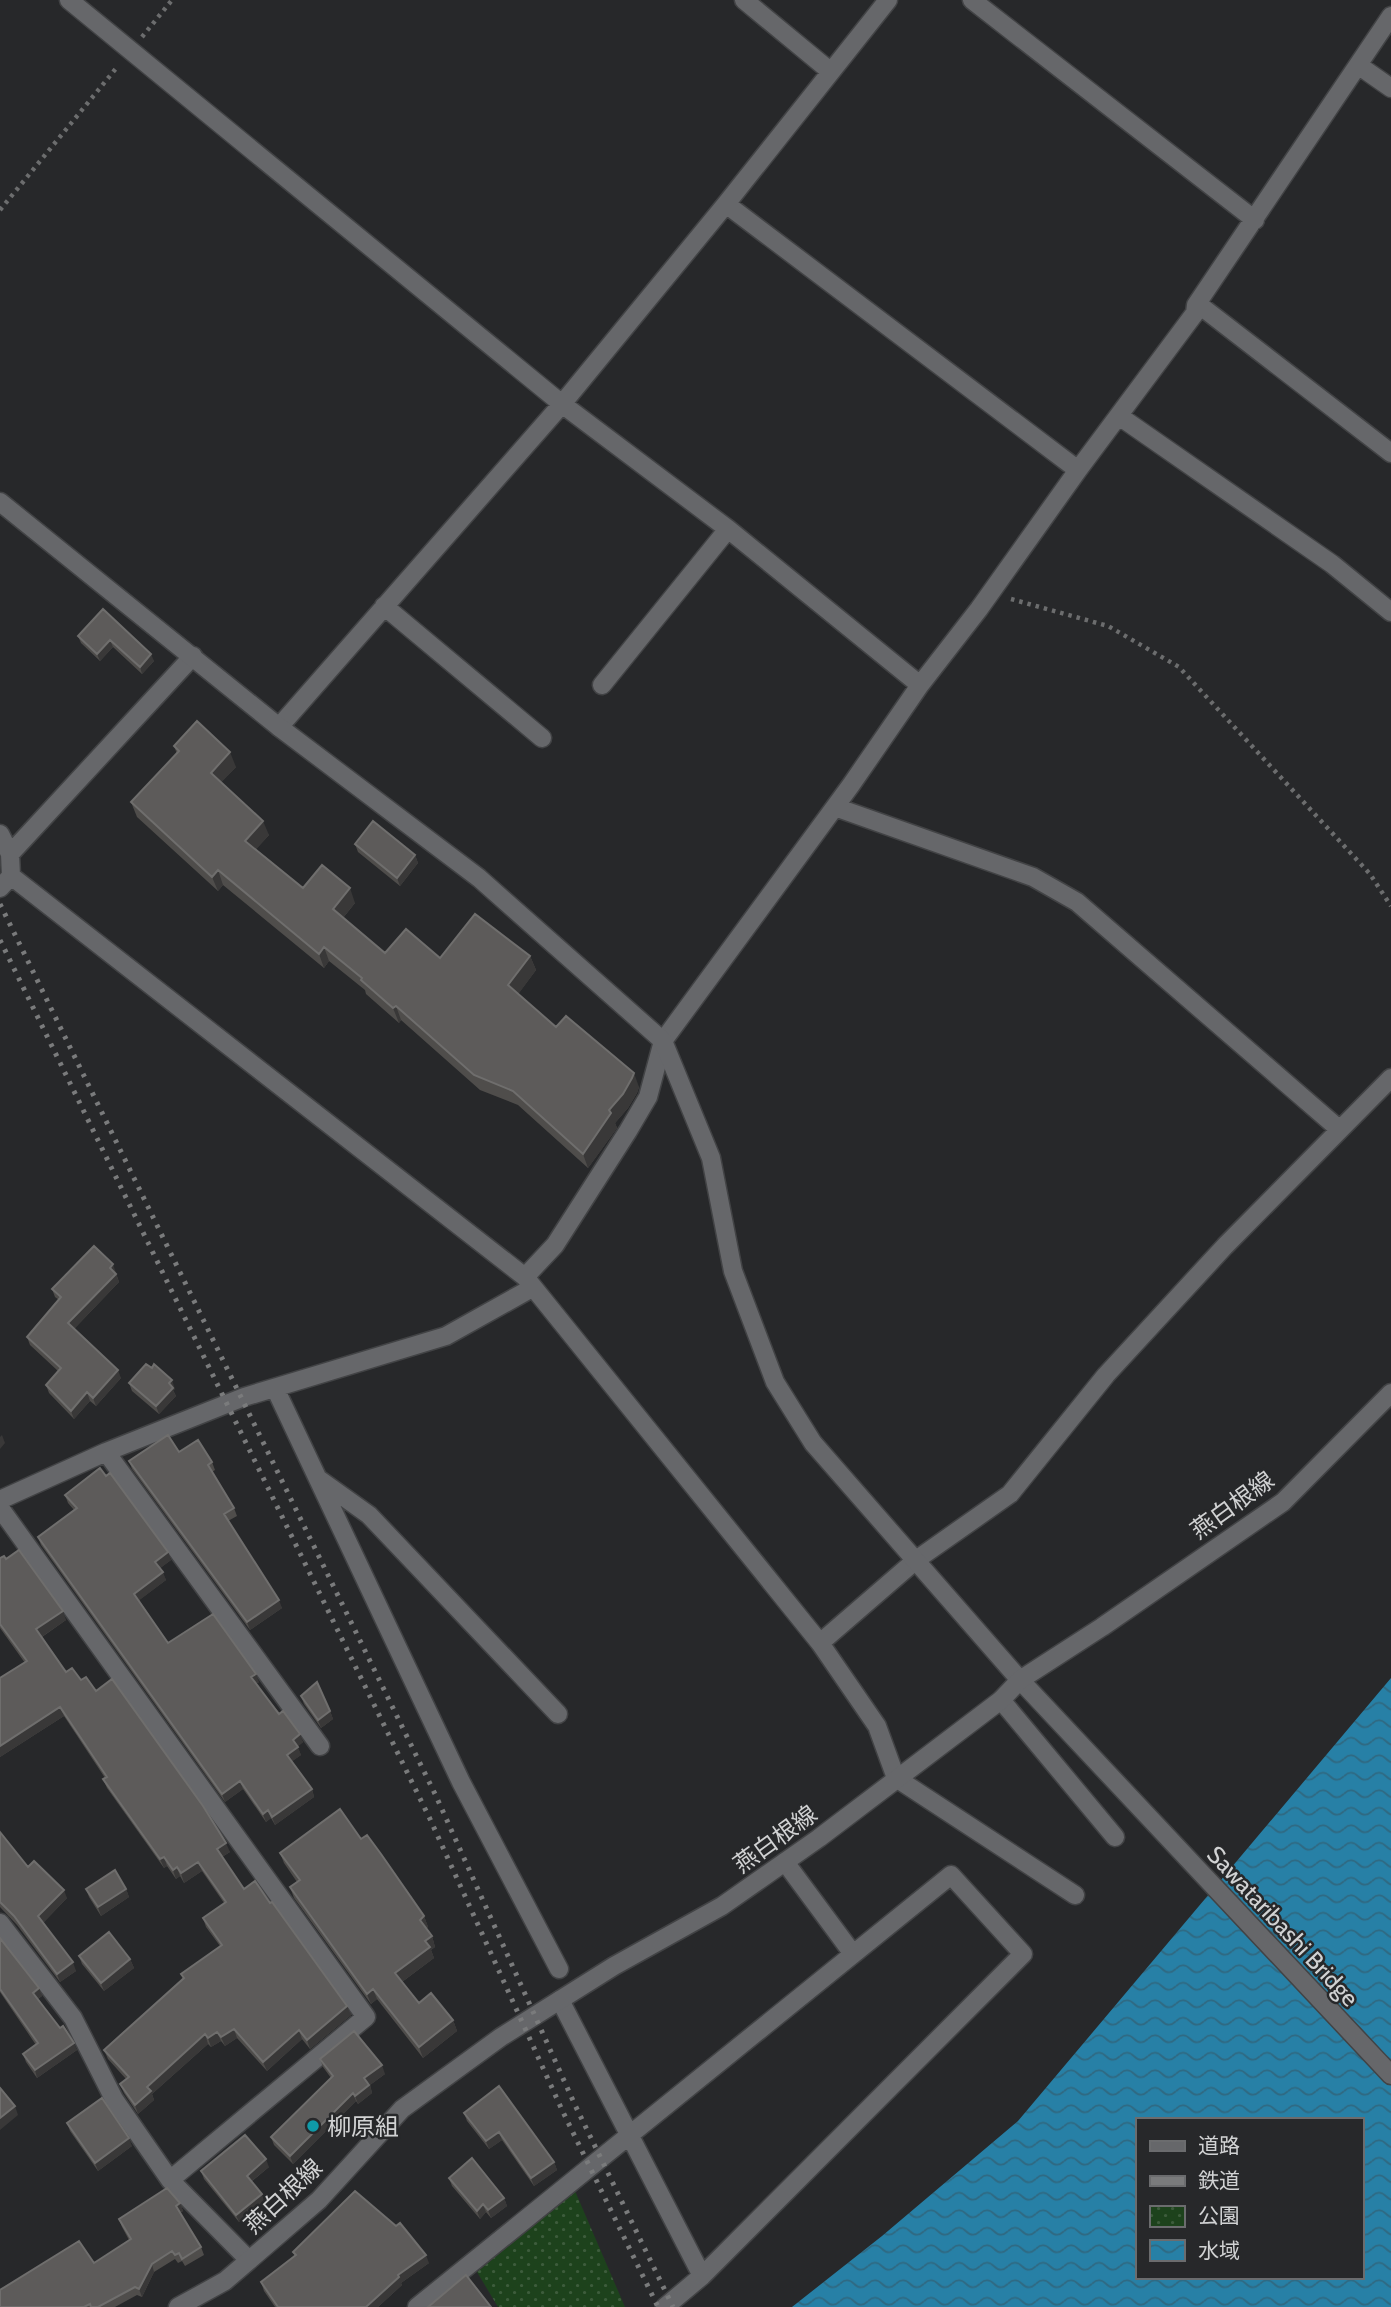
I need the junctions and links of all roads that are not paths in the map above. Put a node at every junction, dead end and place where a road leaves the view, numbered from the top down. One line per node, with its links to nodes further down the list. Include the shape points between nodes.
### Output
1 (69, 0): 12 (street)
2 (744, 0): 7 (street)
3 (888, 0): 7 (street)
4 (972, 0): 10 (street)
5 (1391, 16): 6 (street)
6 (1358, 65): 8 (street); 10 (street)
7 (830, 71): 9 (street)
8 (1391, 88)
9 (726, 204): 12 (street); 15 (street)
10 (1255, 220): 11 (street)
11 (1198, 303): 13 (street); 14 (street)
12 (562, 404): 17 (street); 18 (street)
13 (1119, 416): 15 (street); 19 (street, via 1332,565)
14 (1391, 453)
15 (1078, 470): 22 (street)
16 (0, 502): 20 (street)
17 (728, 529): 21 (street); 22 (street)
18 (384, 606): 23 (street); 24 (street)
19 (1391, 612)
20 (193, 656): 23 (street); 27 (street)
21 (602, 685)
22 (920, 685): 25 (street)
23 (279, 727): 29 (street, via 479,878)
24 (542, 738)
25 (835, 807): 29 (street); 31 (street, via 1033,877 1077,902)
26 (0, 834): 27 (street)
27 (10, 854): 28 (street)
28 (6, 882): 32 (street)
29 (663, 1041): 32 (street, via 648,1097); 39 (street, Sawataribashi Bridge, via 711,1158 733,1271 775,1382 813,1443)
30 (1391, 1078): 31 (street)
31 (1339, 1129): 39 (street, via 1106,1376 1010,1494)
32 (528, 1283): 33 (street, via 446,1336); 40 (street)
33 (275, 1388): 35 (street); 36 (street)
34 (1391, 1394): 41 (street, 燕白根線, via 1283,1502)
35 (107, 1452): 37 (street); 44 (street)
36 (317, 1478): 43 (street, via 369,1514); 51 (street, via 461,1782)
37 (0, 1500)
38 (0, 1508): 55 (street, via 366,2017)
39 (916, 1560): 40 (street); 41 (street, Sawataribashi Bridge)
40 (820, 1643): 45 (street, via 877,1726)
41 (1020, 1680): 42 (street, 燕白根線); 53 (street, Sawataribashi Bridge)
42 (1001, 1700): 45 (street, 燕白根線); 46 (street)
43 (558, 1714)
44 (320, 1746)
45 (896, 1778): 47 (street, 燕白根線); 48 (street)
46 (1115, 1837)
47 (785, 1862): 50 (street); 52 (street, 燕白根線, via 722,1906)
48 (1076, 1895)
49 (0, 1923): 55 (street, via 72,2018 114,2099)
50 (853, 1954): 54 (street); 57 (street, via 951,1875 1023,1954)
51 (559, 1969)
52 (560, 2000): 54 (street); 56 (street, 燕白根線, via 501,2036 402,2109 319,2200)
53 (1391, 2075)
54 (630, 2136): 57 (street); 59 (street)
55 (170, 2180): 56 (street)
56 (249, 2260): 58 (street, 燕白根線, via 225,2281)
57 (702, 2276): 60 (street)
58 (178, 2307)
59 (417, 2307)
60 (665, 2307)

